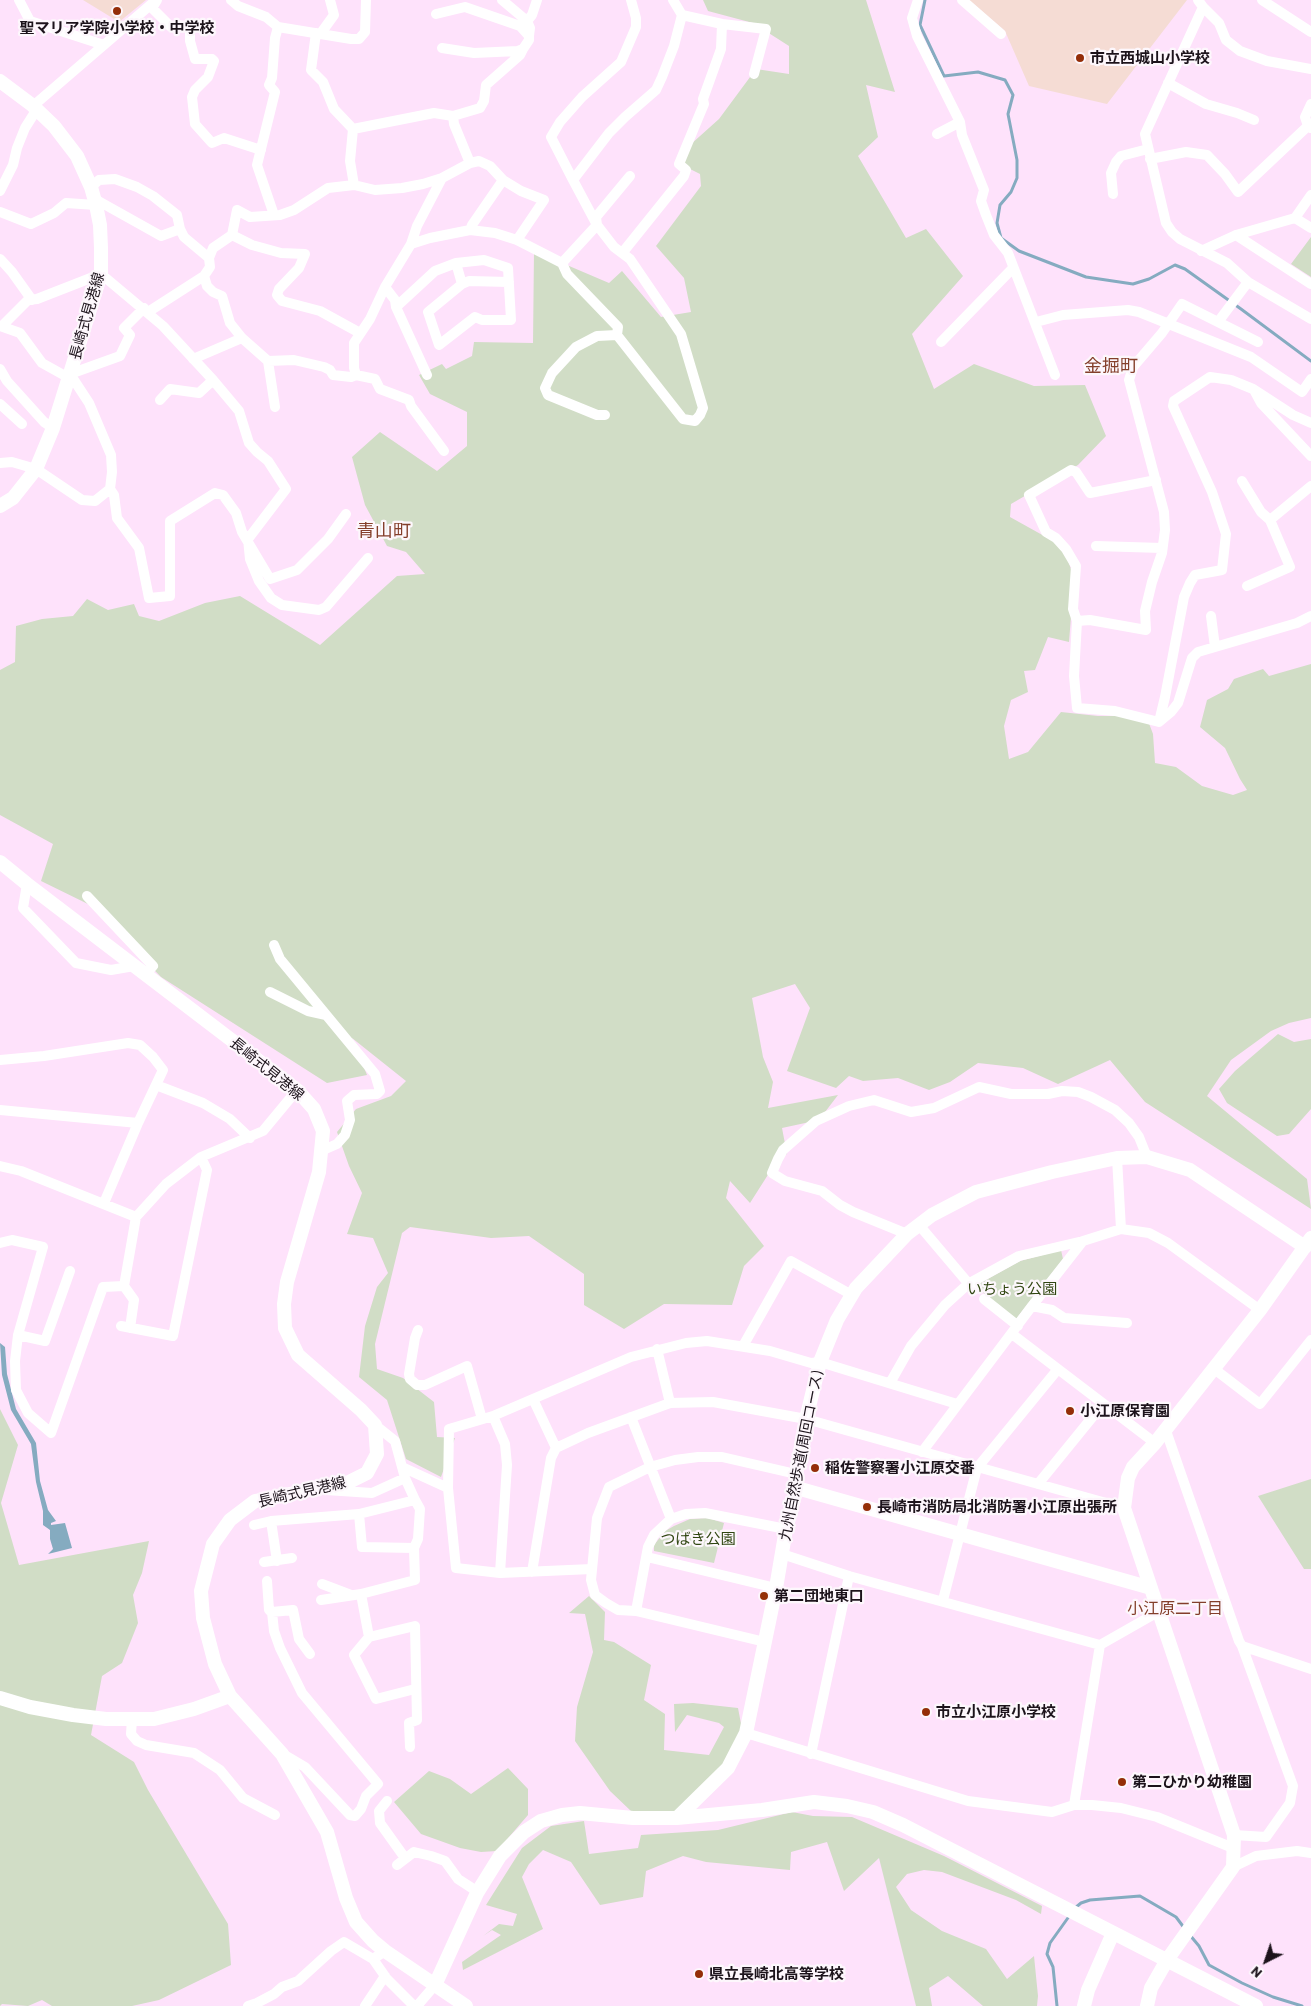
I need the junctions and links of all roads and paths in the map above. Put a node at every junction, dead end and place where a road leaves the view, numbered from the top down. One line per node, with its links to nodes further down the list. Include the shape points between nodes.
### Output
1 (19, 0): 23 (street, via 30,21)
2 (157, 0): 23 (street); 38 (street, via 152,8 171,27 190,28 195,60 214,61 208,77 192,97 195,124 212,143 224,138)
3 (231, 0): 18 (street, via 266,17)
4 (330, 0): 20 (street, via 334,15)
5 (366, 0): 20 (street, via 365,32 359,39)
6 (502, 0): 16 (street)
7 (537, 0): 16 (street)
8 (630, 0): 44 (street, via 636,27 621,62 582,96 551,137)
9 (673, 0): 15 (street)
10 (918, 0): 34 (street, via 912,18 917,36)
11 (962, 0): 21 (street)
12 (1262, 0): 19 (street)
13 (1200, 4): 26 (street, via 1220,22 1226,40 1240,51 1267,61); 29 (street)
14 (436, 14): 22 (street, via 465,7 520,26)
15 (682, 16): 17 (street); 44 (street, via 656,90 624,116)
16 (527, 21): 22 (street)
17 (722, 24): 27 (street, via 766,29); 62 (street, via 721,49 704,104 679,164 686,170)
18 (278, 27): 20 (street); 38 (street, via 270,85 275,92)
19 (1311, 32)
20 (318, 33): 36 (street, via 311,70 323,82 334,109)
21 (1001, 34)
22 (529, 36): 25 (street)
23 (104, 45): 31 (street)
24 (442, 48): 25 (street, via 474,53)
25 (524, 49): 32 (street, via 486,85 480,108)
26 (1311, 69)
27 (754, 74)
28 (0, 82): 31 (street, 長崎式見港線)
29 (1168, 83): 33 (street, via 1206,104); 39 (street, via 1145,134)
30 (1311, 104): 35 (street, via 1305,117)
31 (35, 108): 46 (street, via 17,148 14,165); 49 (street, 長崎式見港線, via 77,156)
32 (453, 116): 36 (street, via 434,113); 40 (street)
33 (1254, 120)
34 (960, 122): 37 (street); 67 (street, via 962,136 984,190 981,201 986,215)
35 (1310, 127): 39 (street, via 1238,192 1207,156 1186,152)
36 (353, 129): 45 (street, via 350,161)
37 (937, 134)
38 (261, 150): 51 (street, via 257,164)
39 (1149, 154): 47 (street, via 1121,156 1111,173); 61 (street, via 1166,223 1180,239)
40 (470, 163): 42 (street); 43 (street, via 479,161 490,166)
41 (630, 176): 53 (street, via 596,217)
42 (442, 178): 45 (street, via 402,188 375,190); 60 (street)
43 (503, 180): 56 (street); 59 (street, via 544,200)
44 (573, 180): 53 (street)
45 (354, 185): 51 (street, via 328,188 294,210)
46 (0, 191)
47 (1113, 194)
48 (1311, 195): 52 (street)
49 (93, 197): 50 (street, via 66,203 31,224); 55 (street, via 161,236); 55 (street, via 99,180 115,179 137,187 177,215); 68 (street, 長崎式見港線, via 100,225)
50 (0, 212)
51 (274, 215): 58 (street, via 250,217 237,210)
52 (1295, 218): 54 (street); 57 (street)
53 (597, 225): 62 (street, via 614,247); 66 (street)
54 (1311, 228)
55 (180, 229): 63 (street, via 194,247)
56 (470, 230): 59 (street); 60 (street)
57 (1236, 234): 61 (street); 73 (street)
58 (232, 235): 63 (street, via 213,248); 83 (street, via 281,253 306,254 299,268 279,289 282,301 320,311)
59 (518, 240): 66 (street)
60 (411, 244): 74 (street)
61 (1201, 251): 71 (street, via 1226,263)
62 (623, 252): 84 (street, via 681,334 703,408 695,421 683,420)
63 (209, 258): 69 (street, via 210,267)
64 (0, 259): 75 (street)
65 (456, 263): 70 (street, via 484,260 502,264 508,268); 72 (street); 76 (street, via 435,271)
66 (562, 263): 84 (street, via 568,274 618,327)
67 (1013, 268): 79 (street); 86 (street)
68 (101, 274): 75 (street); 77 (street); 94 (street, 長崎式見港線)
69 (204, 276): 77 (street); 85 (street, via 207,286 222,296 230,323)
70 (509, 282): 72 (street, via 469,281); 72 (street, via 511,320 475,317 439,345 428,312)
71 (1248, 282): 78 (street); 80 (street)
72 (462, 284)
73 (1311, 284)
74 (385, 287): 76 (street); 83 (street)
75 (32, 300): 82 (street, via 28,300)
76 (396, 307): 91 (street)
77 (146, 310): 88 (street); 94 (street, via 124,328 130,335 120,356)
78 (1311, 319)
79 (1036, 322): 81 (street, via 1063,314 1128,310); 92 (street)
80 (1218, 322): 81 (street, via 1182,304); 87 (street)
81 (1169, 324): 95 (street, via 1251,357 1302,392); 109 (street, via 1133,368 1129,380)
82 (1, 326): 94 (street, via 22,335 39,360)
83 (360, 333): 90 (street, via 354,343)
84 (617, 335): 101 (street, via 597,336 576,347 552,373 545,388 548,395 597,415)
85 (242, 338): 88 (street); 89 (street)
86 (940, 342)
87 (1258, 342)
88 (193, 359): 96 (street)
89 (268, 361): 90 (street, via 294,360 324,367 333,375); 100 (street)
90 (356, 375): 105 (street, via 375,380 380,389 409,400)
91 (427, 375)
92 (1055, 375)
93 (1, 376): 104 (street)
94 (69, 376): 104 (street, 長崎式見港線); 112 (street, via 89,403 111,455)
95 (1311, 379)
96 (213, 380): 98 (street, via 199,393 170,389); 116 (street, via 239,411 250,443 268,461 286,489)
97 (1253, 389): 102 (street); 106 (street, via 1261,403); 125 (street, via 1231,380 1210,377 1174,401 1173,406 1212,492 1226,534 1222,570 1195,575 1184,597)
98 (160, 400)
99 (0, 404): 103 (street)
100 (275, 407)
101 (605, 415)
102 (1311, 423)
103 (22, 424)
104 (53, 428): 108 (street, 長崎式見港線)
105 (444, 451)
106 (1311, 456)
107 (0, 463): 108 (street, via 12,462)
108 (36, 469): 112 (street, via 82,500 94,500); 113 (street, 長崎式見港線, via 13,498)
109 (1156, 480): 118 (street, via 1166,530); 123 (street, via 1090,493 1076,472 1071,470 1030,495 1046,532 1066,549 1076,566 1073,609)
110 (1242, 481): 115 (street, via 1261,512)
111 (1311, 486): 115 (street)
112 (110, 489): 116 (street, via 117,518 139,548 149,598 170,596 170,521 215,493 223,495 236,513 242,532)
113 (0, 506)
114 (346, 514): 116 (street, via 328,539 297,570 270,579)
115 (1270, 520): 120 (street, via 1290,567)
116 (248, 539): 119 (street, via 250,559 259,581 271,598 282,605 319,610 326,607)
117 (1096, 546): 118 (street)
118 (1162, 548): 123 (street, via 1146,611 1146,630 1090,620)
119 (368, 558)
120 (1247, 586)
121 (1211, 616): 124 (street)
122 (1311, 616): 124 (street)
123 (1077, 621): 125 (street, via 1074,676 1077,708 1115,711)
124 (1216, 647): 125 (street, via 1198,652 1192,658 1178,703)
125 (1159, 722)
126 (0, 862): 127 (street, 長崎式見港線)
127 (27, 884): 130 (street, 長崎式見港線); 130 (street, via 23,908 76,963 111,970)
128 (87, 896): 130 (street, via 153,966)
129 (274, 945): 132 (street, via 280,959)
130 (139, 970): 135 (street, 長崎式見港線)
131 (270, 992): 132 (street, via 308,1011)
132 (326, 1015): 139 (street, via 375,1074 380,1091 377,1094 354,1094 347,1100 350,1120 346,1136 338,1144)
133 (0, 1060): 134 (street, via 116,1044 140,1045 163,1070)
134 (156, 1085): 137 (street); 138 (street, via 202,1103 230,1119)
135 (297, 1090): 138 (street, via 263,1131); 139 (street, 長崎式見港線, via 314,1109 323,1132)
136 (0, 1110): 137 (street)
137 (138, 1123): 144 (street)
138 (250, 1138): 140 (street)
139 (321, 1151): 178 (street, 長崎式見港線, via 319,1172 287,1282 285,1328 298,1355)
140 (201, 1157): 145 (street, via 166,1184); 153 (street, via 207,1170 173,1336 125,1327 134,1300)
141 (1147, 1157): 142 (street, 九州自然歩道(周回コース)); 148 (street, via 1129,1123 1116,1110 1091,1097 1062,1091 1011,1094 979,1087 934,1108 911,1112 874,1100 849,1106 816,1121 783,1150 772,1173 785,1181 822,1191 853,1212); 151 (street, 九州自然歩道(周回コース), via 1190,1170)
142 (1117, 1158): 146 (street, 九州自然歩道(周回コース), via 976,1192); 147 (street)
143 (0, 1166): 144 (street)
144 (104, 1203): 145 (street)
145 (136, 1217): 153 (street)
146 (919, 1225): 148 (street, 九州自然歩道(周回コース)); 154 (street)
147 (1121, 1229): 149 (street); 158 (street, via 1150,1233 1168,1243)
148 (907, 1234): 155 (street, 九州自然歩道(周回コース))
149 (1083, 1240): 154 (street, via 1019,1256); 157 (street)
150 (0, 1243): 162 (street, via 12,1240 43,1247)
151 (1309, 1246): 158 (street)
152 (70, 1272): 162 (street, via 45,1341)
153 (124, 1286): 162 (street, via 103,1287 51,1433 28,1413 16,1390)
154 (971, 1287): 169 (street, via 945,1305 910,1346)
155 (852, 1295): 164 (street, via 791,1261); 166 (street, 九州自然歩道(周回コース), via 837,1320)
156 (984, 1299): 161 (street)
157 (1032, 1306): 159 (street, via 1052,1310 1064,1318); 161 (street)
158 (1260, 1310): 167 (street)
159 (1127, 1323)
160 (418, 1330): 176 (street, via 410,1379 417,1386 425,1385 467,1366)
161 (1015, 1330): 168 (street); 172 (street)
162 (18, 1335)
163 (1311, 1340): 167 (street, via 1260,1404)
164 (743, 1346): 165 (street, via 707,1341); 166 (street, via 812,1363)
165 (657, 1349): 170 (street, via 587,1374); 171 (street)
166 (820, 1362): 169 (street); 177 (street, 九州自然歩道(周回コース))
167 (1213, 1368): 179 (street)
168 (1058, 1369): 173 (street); 185 (street)
169 (890, 1383): 172 (street)
170 (533, 1400): 174 (street); 181 (street)
171 (670, 1403): 175 (street); 177 (street, via 713,1402)
172 (957, 1404): 182 (street)
173 (1103, 1404): 180 (street); 188 (street)
174 (493, 1416): 176 (street); 207 (street, via 505,1444 506,1465)
175 (630, 1417): 181 (street); 184 (street)
176 (482, 1419): 189 (street, via 449,1429)
177 (806, 1419): 182 (street); 187 (street, 九州自然歩道(周回コース))
178 (375, 1425): 183 (street, via 395,1441); 190 (street, 長崎式見港線, via 377,1454 367,1473 349,1482)
179 (1166, 1428): 180 (street); 222 (street)
180 (1155, 1443): 192 (street, via 1133,1467 1128,1478)
181 (556, 1448): 206 (street, via 551,1458)
182 (922, 1452): 185 (street)
183 (402, 1467): 186 (street); 189 (street)
184 (650, 1467): 187 (street, via 675,1460 722,1457); 194 (street); 205 (street, via 609,1487 597,1518)
185 (977, 1468): 188 (street); 198 (street)
186 (405, 1478): 190 (street, via 372,1493); 191 (street)
187 (796, 1481): 197 (street, 九州自然歩道(周回コース)); 198 (street)
188 (1038, 1484): 192 (street)
189 (448, 1488): 207 (street, via 456,1568)
190 (313, 1490): 226 (street, 長崎式見港線, via 255,1501 230,1520 213,1544 201,1590 203,1618 215,1664)
191 (416, 1500): 193 (street); 199 (street, via 420,1509 418,1540)
192 (1124, 1508): 212 (street)
193 (358, 1514): 195 (street); 199 (street, via 362,1547)
194 (671, 1519): 197 (street, via 705,1513); 201 (street, via 654,1534)
195 (272, 1521): 196 (street); 203 (street)
196 (254, 1525)
197 (786, 1529): 200 (street, 九州自然歩道(周回コース))
198 (960, 1533): 212 (street); 215 (street)
199 (414, 1548): 213 (street, via 415,1580)
200 (782, 1554): 208 (street); 211 (street, 九州自然歩道(周回コース))
201 (647, 1556): 211 (street); 216 (street)
202 (292, 1558): 203 (street)
203 (277, 1560): 204 (street)
204 (264, 1562)
205 (592, 1569): 206 (street); 216 (street, via 595,1595 618,1610)
206 (532, 1572): 207 (street)
207 (500, 1574)
208 (849, 1576): 215 (street); 232 (street)
209 (267, 1580): 217 (street, via 269,1610)
210 (322, 1584): 213 (street)
211 (776, 1588): 220 (street, 九州自然歩道(周回コース))
212 (1151, 1588): 218 (street)
213 (357, 1594): 214 (street); 219 (street)
214 (321, 1600)
215 (943, 1600): 221 (street)
216 (636, 1611): 220 (street)
217 (272, 1612): 223 (street, via 293,1610 299,1640); 231 (street, via 280,1648 302,1693 378,1784 366,1796 355,1816 350,1815 305,1767)
218 (1158, 1612): 221 (street); 237 (street)
219 (369, 1637): 225 (street, via 415,1626); 225 (street, via 354,1655 376,1699)
220 (765, 1642): 229 (street, 九州自然歩道(周回コース))
221 (1100, 1646): 234 (street)
222 (1242, 1646): 224 (street); 237 (street, via 1293,1786 1290,1802 1266,1836)
223 (310, 1654)
224 (1311, 1670)
225 (416, 1688): 230 (street, via 416,1720 409,1723)
226 (230, 1696): 228 (street, via 154,1719); 231 (street, 長崎式見港線)
227 (0, 1698): 228 (street, via 72,1715)
228 (132, 1719): 235 (street, via 131,1734 137,1741 194,1753 220,1770 243,1798)
229 (746, 1733): 232 (street); 236 (street, 九州自然歩道(周回コース), via 728,1768)
230 (410, 1747)
231 (282, 1754): 242 (street, 長崎式見港線, via 327,1832 356,1922)
232 (811, 1754): 234 (street, via 968,1801 1052,1812)
233 (387, 1801): 240 (street, via 379,1811 380,1823 401,1862 414,1852 445,1862 458,1879)
234 (1074, 1805): 237 (street, via 1121,1808)
235 (275, 1815)
236 (677, 1818): 240 (street, via 580,1813 541,1821 524,1832 500,1856); 241 (street, via 814,1802 873,1812)
237 (1233, 1841): 239 (street)
238 (1311, 1853): 239 (street, via 1296,1851 1256,1856)
239 (1233, 1866): 244 (street)
240 (478, 1892): 246 (street)
241 (1113, 1933): 244 (street); 251 (street)
242 (385, 1951): 243 (street); 246 (street, 長崎式見港線)
243 (374, 1959): 245 (street); 247 (street, via 344,1942 298,1981)
244 (1166, 1960): 252 (street, via 1151,1988); 253 (street)
245 (384, 1976): 248 (street); 249 (street)
246 (435, 1984): 249 (street); 250 (street, 長崎式見港線)
247 (248, 2006)
248 (365, 2006)
249 (415, 2006)
250 (466, 2006)
251 (1084, 2006)
252 (1147, 2006)
253 (1256, 2006)

